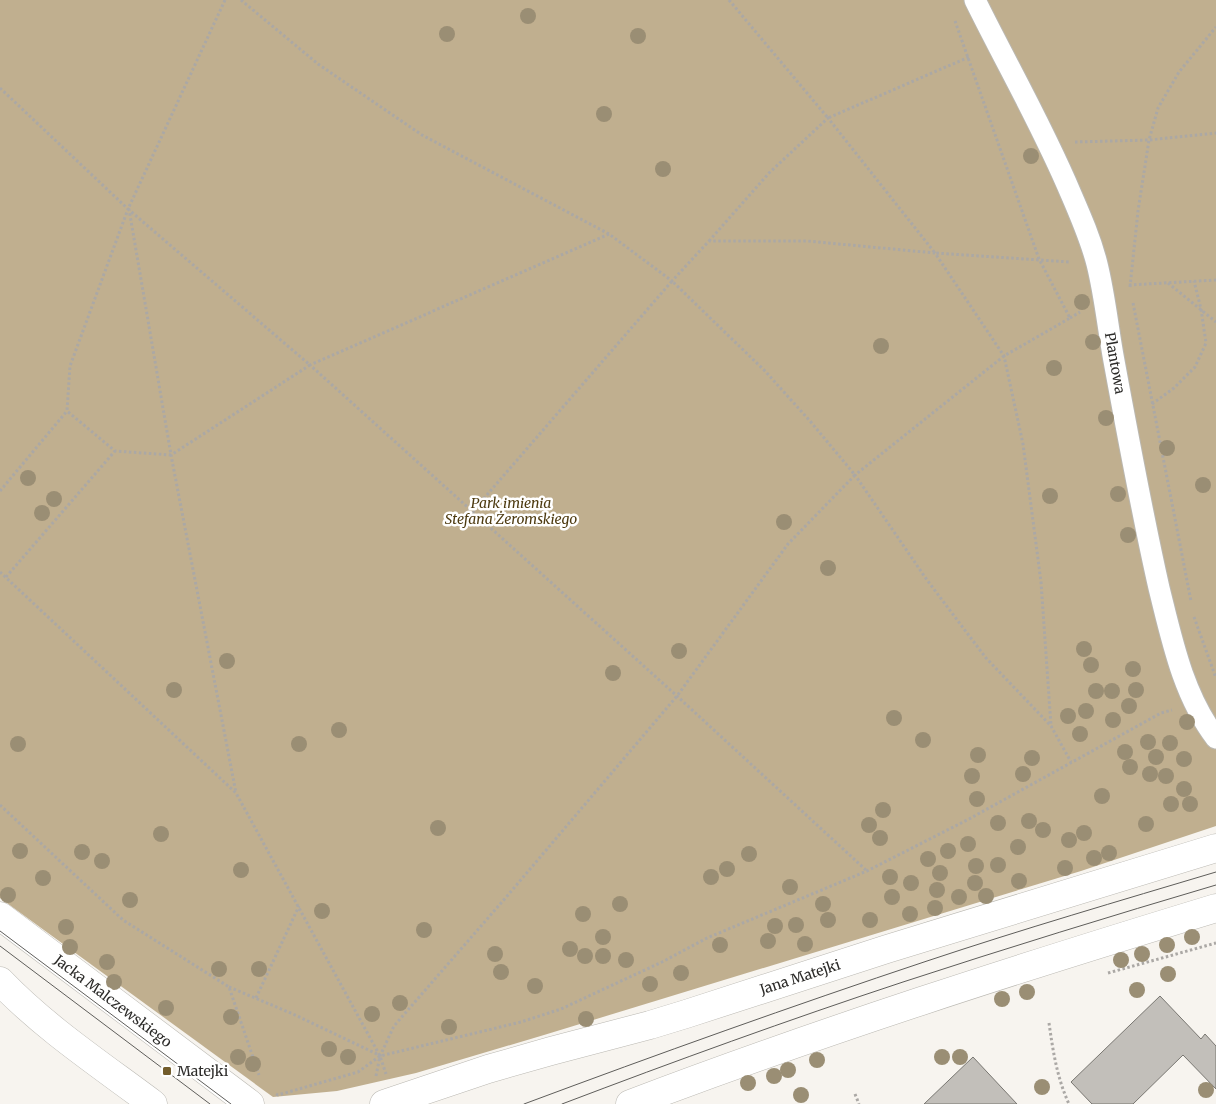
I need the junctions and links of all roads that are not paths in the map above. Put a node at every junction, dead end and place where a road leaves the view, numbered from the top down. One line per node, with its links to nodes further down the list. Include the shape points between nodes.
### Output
1 (975, 0): 2 (street, Plantowa, via 1049,143 1097,264 1148,541 1173,644 1195,703)
2 (1216, 738)
3 (1216, 848): 7 (street, Jana Matejki, via 650,1025 488,1069)
4 (1216, 908): 11 (street, via 836,1029)
5 (0, 916): 9 (street, Jacka Malczewskiego, via 238,1096)
6 (0, 981): 8 (street, via 22,1004)
7 (386, 1091)
8 (137, 1095): 10 (street)
9 (260, 1097)
10 (153, 1104)
11 (630, 1104)

